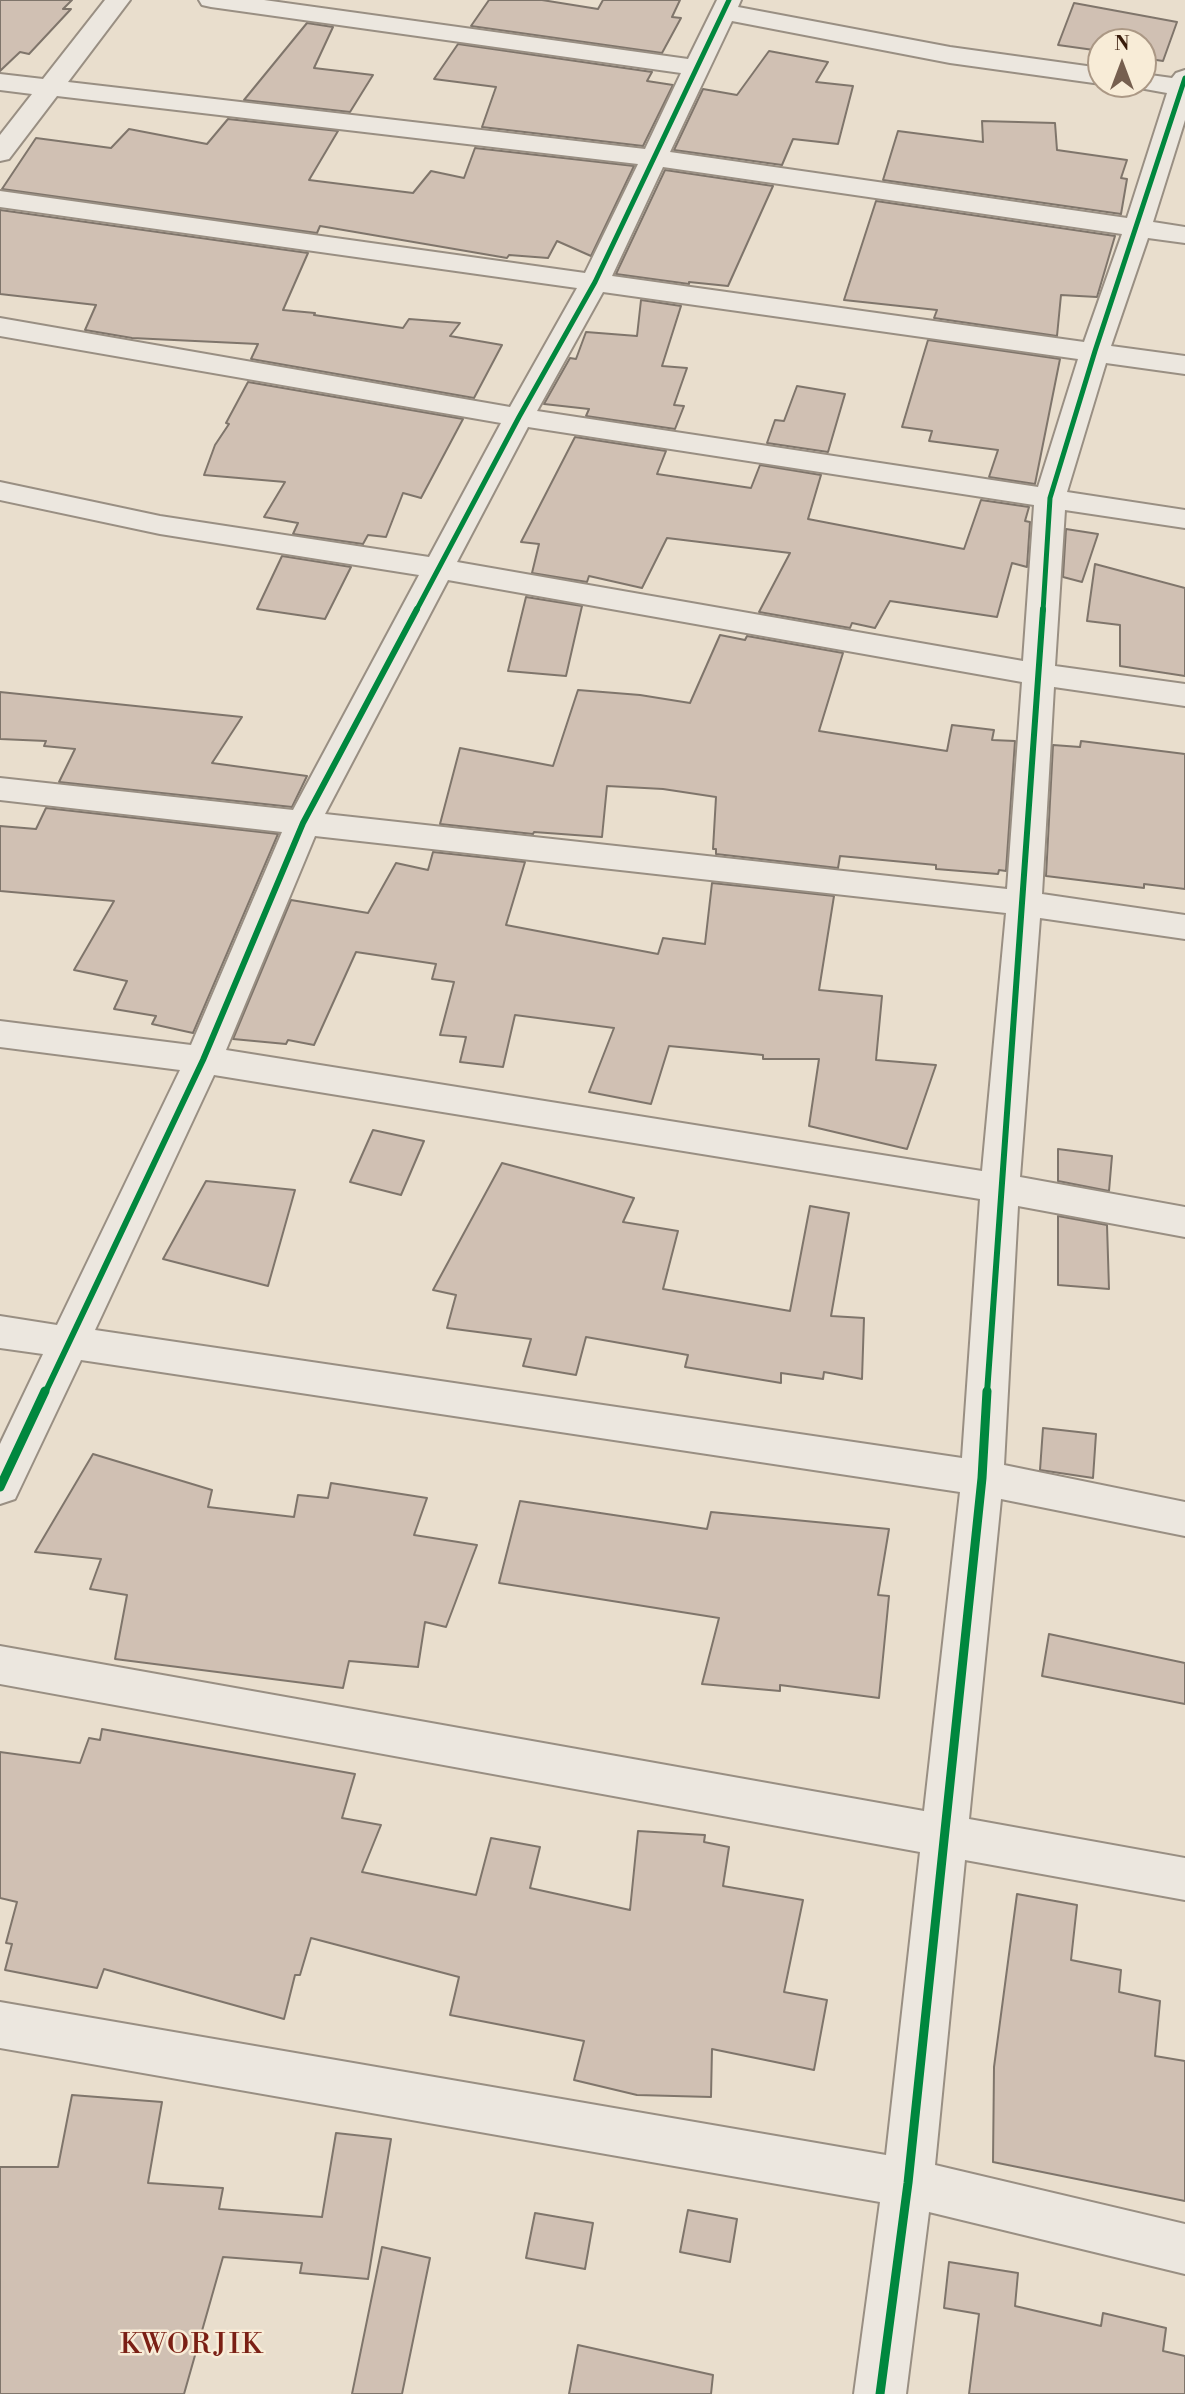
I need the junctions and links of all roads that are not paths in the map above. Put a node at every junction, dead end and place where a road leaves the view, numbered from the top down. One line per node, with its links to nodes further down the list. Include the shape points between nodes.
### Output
1 (118, 0): 9 (street)
2 (211, 0): 4 (street)
3 (726, 6): 4 (street); 5 (street, via 950,55)
4 (697, 68): 11 (street)
5 (1087, 74)
6 (0, 82): 9 (street)
7 (1157, 83): 8 (street)
8 (1184, 85): 13 (street)
9 (51, 89): 10 (street); 11 (street)
10 (0, 153)
11 (654, 159): 13 (street); 15 (street)
12 (0, 199): 15 (street)
13 (1138, 227): 14 (street); 17 (street)
14 (1185, 234)
15 (595, 282): 17 (street); 19 (street)
16 (0, 327): 19 (street)
17 (1095, 351): 18 (street); 21 (street)
18 (1185, 365)
19 (519, 417): 21 (street); 23 (street)
20 (0, 491): 23 (street, via 160,526)
21 (1050, 498): 22 (street); 24 (street)
22 (1185, 519)
23 (441, 569): 24 (street); 27 (street)
24 (1037, 674): 25 (street); 28 (street)
25 (1185, 695)
26 (0, 789): 27 (street)
27 (303, 823): 28 (street); 31 (street)
28 (1024, 903): 29 (street); 32 (street)
29 (1185, 926)
30 (0, 1034): 31 (street)
31 (203, 1060): 32 (street); 35 (street)
32 (1000, 1188): 33 (street); 36 (street)
33 (1185, 1222)
34 (0, 1332): 35 (street)
35 (68, 1340): 36 (street); 37 (street)
36 (982, 1478): 38 (street); 40 (street)
37 (0, 1487)
38 (1185, 1519)
39 (0, 1665): 40 (street)
40 (945, 1837): 41 (street); 43 (street)
41 (1185, 1879)
42 (0, 2025): 43 (street)
43 (908, 2183): 44 (street); 45 (street)
44 (1185, 2249)
45 (880, 2394)

